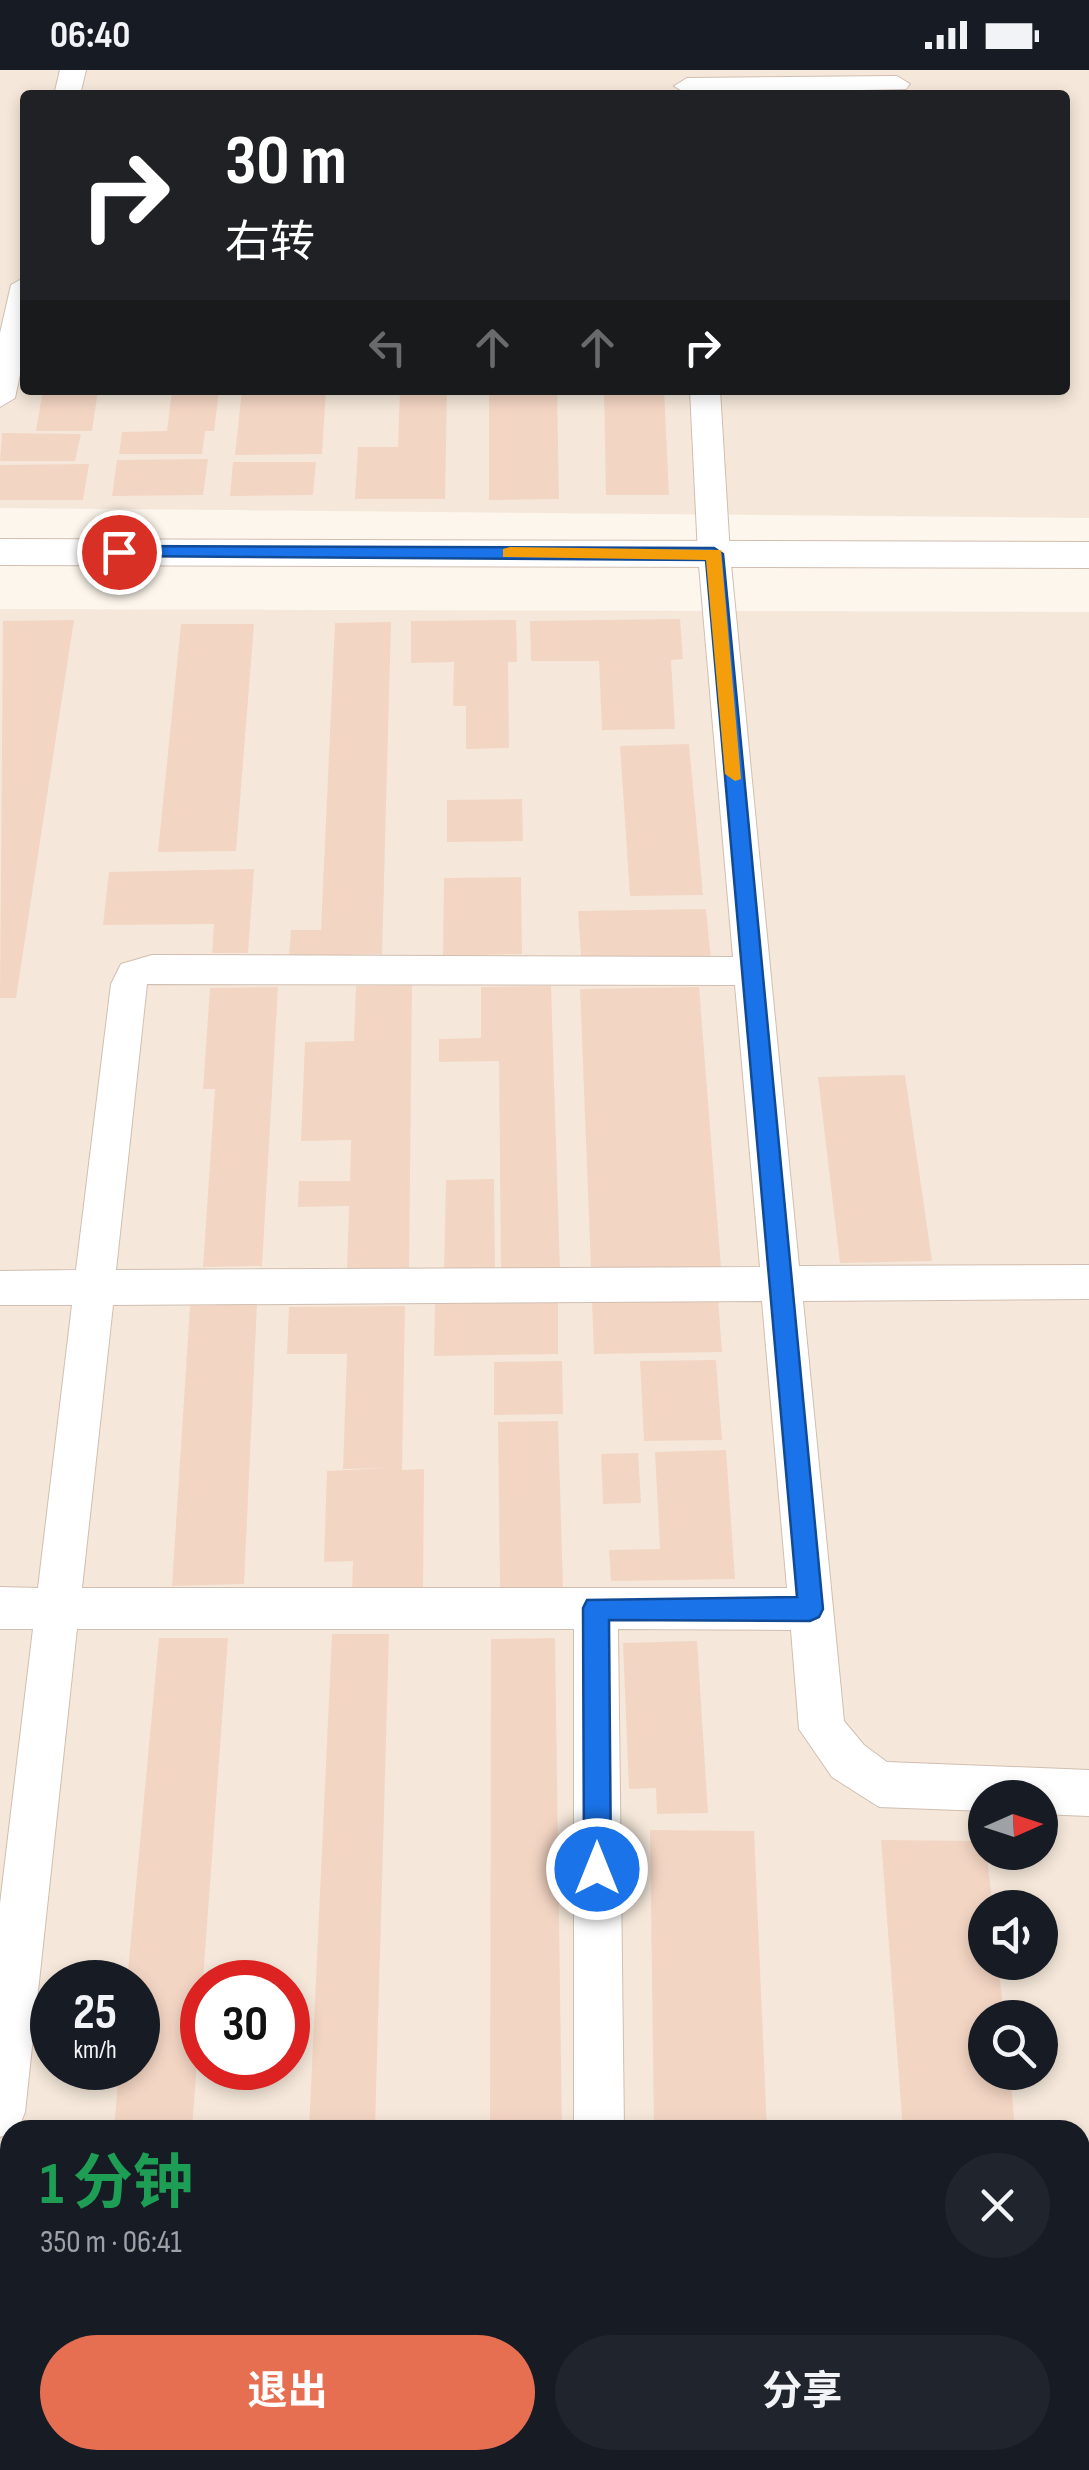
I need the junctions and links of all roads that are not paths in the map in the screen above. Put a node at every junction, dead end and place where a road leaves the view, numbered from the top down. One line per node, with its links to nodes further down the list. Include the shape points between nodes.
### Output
1 (686, 83): 2 (street)
2 (897, 84)
3 (20, 308): 5 (street)
4 (705, 395): 7 (street)
5 (0, 398)
6 (0, 552): 7 (street)
7 (714, 554): 8 (street); 9 (street)
8 (1089, 555)
9 (752, 971): 11 (street); 13 (street, via 134,974)
10 (1089, 1282): 11 (street)
11 (782, 1284): 13 (street); 17 (street)
12 (0, 1288): 13 (street)
13 (98, 1288): 15 (street)
14 (0, 1608): 15 (street)
15 (60, 1608): 16 (street); 19 (street)
16 (596, 1608): 17 (street); 20 (street)
17 (810, 1609): 18 (street, via 822,1729 879,1784)
18 (1089, 1793)
19 (0, 2112)
20 (599, 2120)

